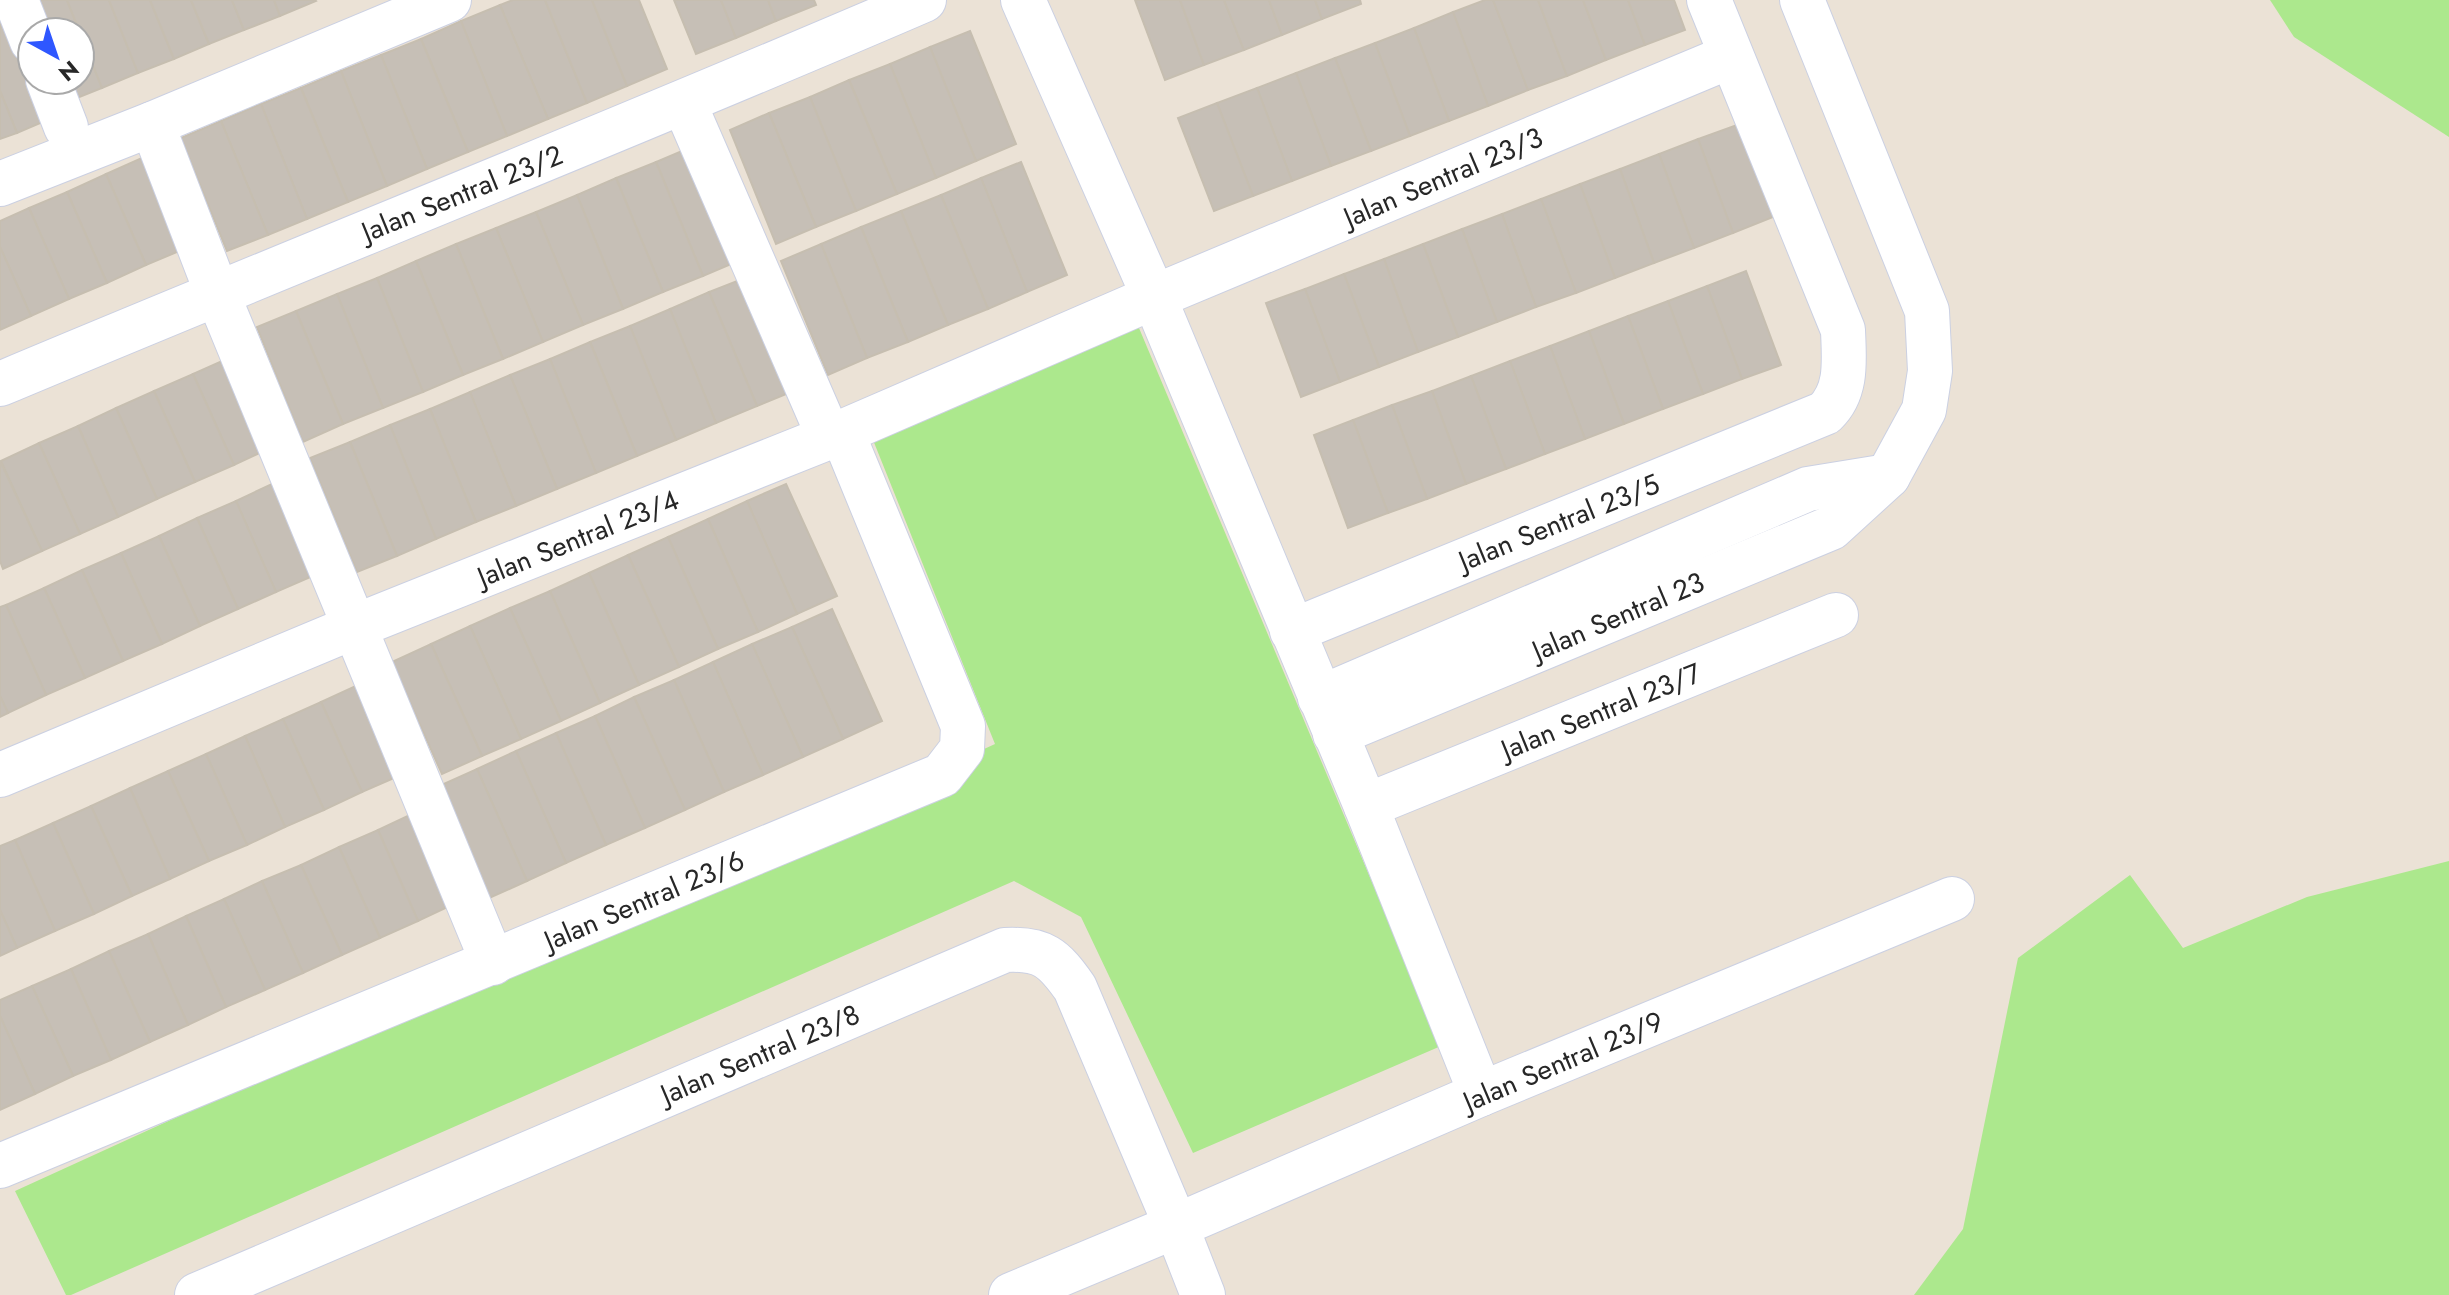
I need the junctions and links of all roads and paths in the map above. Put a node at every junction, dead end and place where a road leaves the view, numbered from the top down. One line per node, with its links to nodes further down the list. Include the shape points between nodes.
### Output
1 (379, 0): 11 (street)
2 (449, 0): 10 (street)
3 (924, 0): 9 (street, Jalan Sentral 23/2)
4 (1023, 0): 15 (street)
5 (1709, 0): 7 (street)
6 (1802, 0): 21 (street, Jalan Sentral 23, via 1927,311 1930,371 1924,410 1888,476 1808,489)
7 (1731, 56): 15 (street, Jalan Sentral 23/3); 20 (street, Jalan Sentral 23/5, via 1843,330 1837,401 1825,413)
8 (54, 96): 11 (street)
9 (684, 103): 14 (street, Jalan Sentral 23/2); 17 (street, Jalan Sentral 23/6)
10 (152, 124): 13 (street); 14 (street)
11 (66, 127): 12 (street)
12 (0, 154)
13 (0, 184)
14 (217, 293): 16 (street, Jalan Sentral 23/2); 19 (street)
15 (1154, 297): 17 (street, Jalan Sentral 23/4); 20 (street)
16 (0, 384)
17 (835, 435): 19 (street, Jalan Sentral 23/4); 25 (street, Jalan Sentral 23/6, via 963,726 962,749 942,775)
18 (1836, 615): 23 (street, Jalan Sentral 23/7)
19 (356, 626): 22 (street, Jalan Sentral 23/4); 25 (street)
20 (1292, 631): 21 (street)
21 (1327, 716): 23 (street)
22 (0, 775)
23 (1366, 806): 26 (street)
24 (1952, 899): 26 (street, Jalan Sentral 23/9)
25 (493, 963): 27 (street, Jalan Sentral 23/6)
26 (1481, 1094): 28 (street, Jalan Sentral 23/9)
27 (0, 1166)
28 (1176, 1226): 29 (street, Jalan Sentral 23/8, via 1075,988 1057,962 1027,949 1005,950); 30 (street, Jalan Sentral 23/9); 31 (street, Jalan Sentral 23/8)
29 (197, 1295)
30 (1011, 1295)
31 (1203, 1295)

